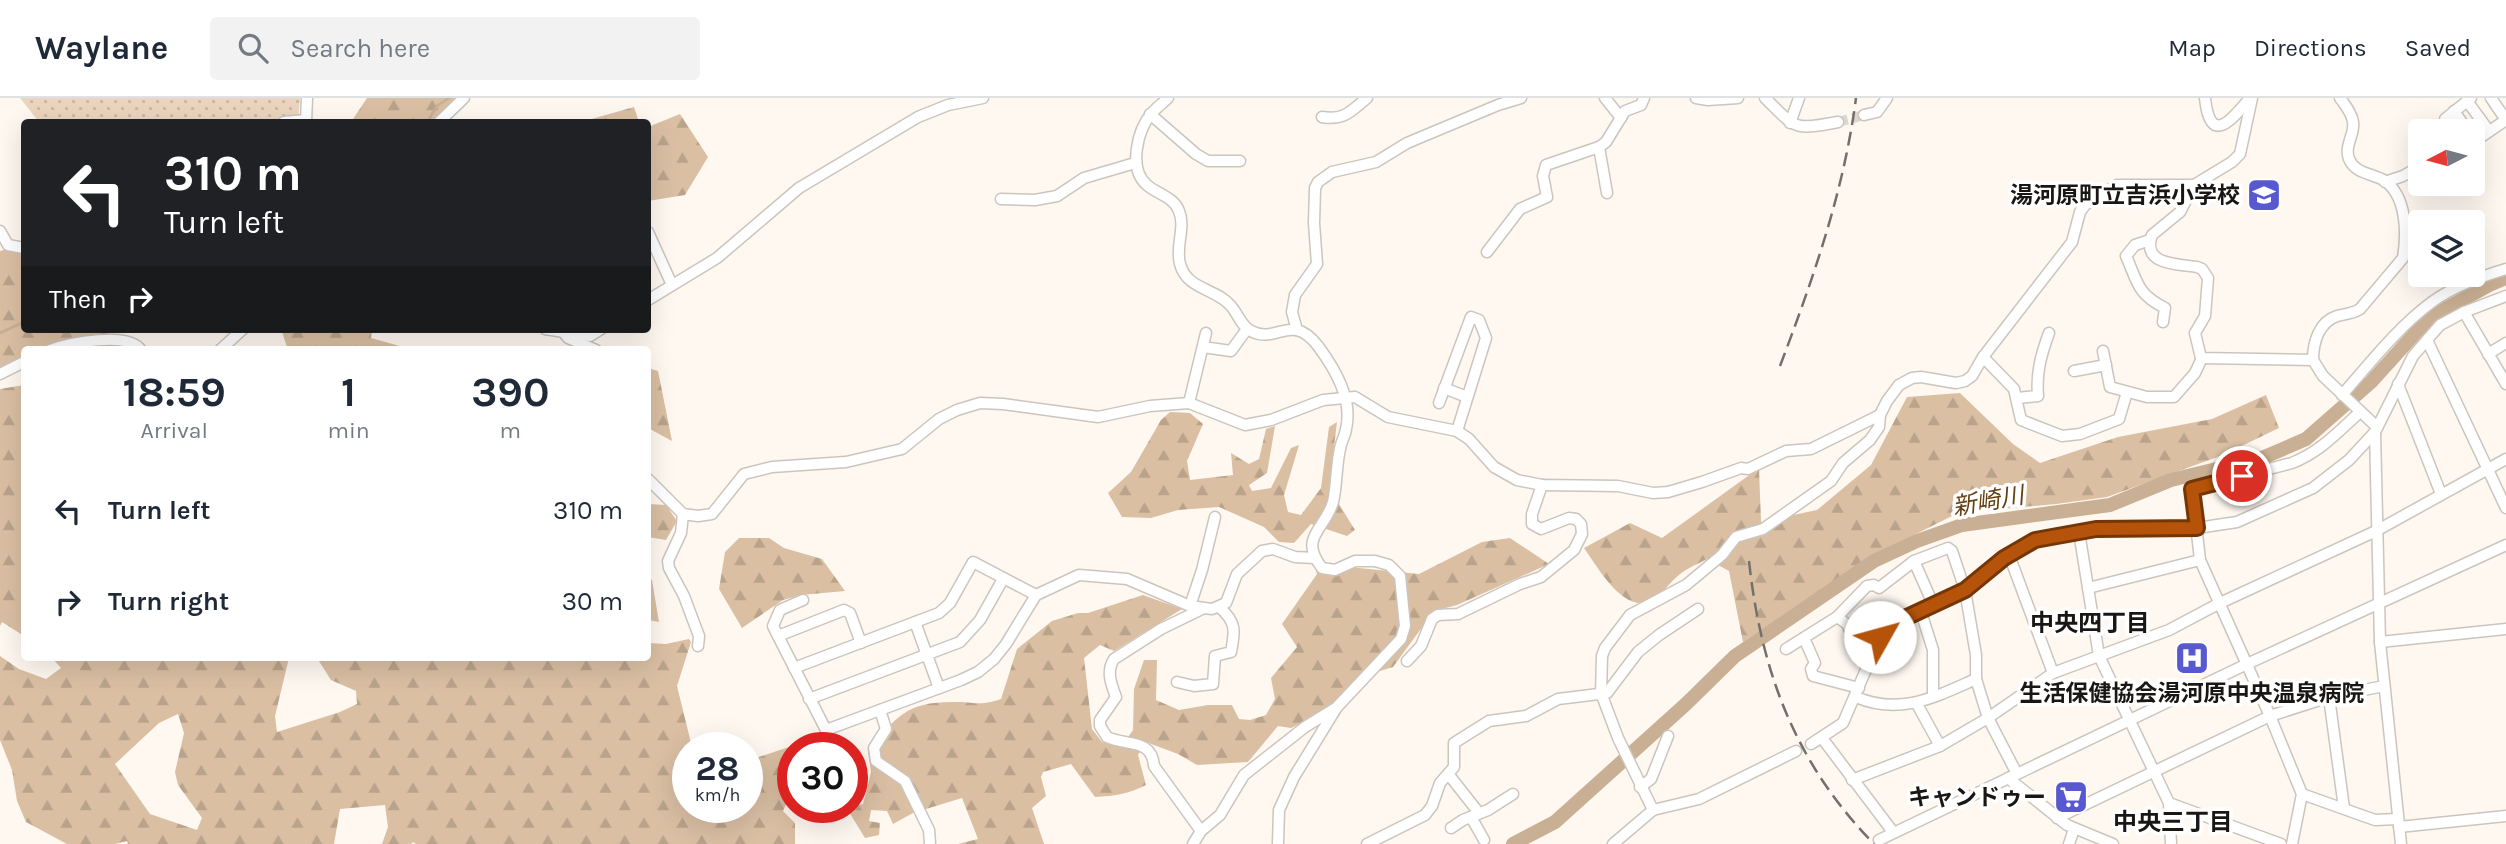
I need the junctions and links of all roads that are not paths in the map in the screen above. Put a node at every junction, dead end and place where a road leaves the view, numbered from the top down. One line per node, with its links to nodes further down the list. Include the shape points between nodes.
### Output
1 (307, 98): 24 (street)
2 (464, 98): 25 (street)
3 (983, 98): 46 (street, via 918,117 799,188 717,258)
4 (1168, 98): 20 (street)
5 (1367, 98): 22 (street, via 1335,120)
6 (1521, 98): 52 (street, via 1407,143 1376,162 1343,168 1322,178 1315,188 1317,264 1295,295 1292,312)
7 (1605, 98): 23 (street)
8 (1644, 98): 23 (street)
9 (1696, 98): 10 (street)
10 (1738, 98)
11 (1765, 98): 29 (street)
12 (1799, 98): 29 (street)
13 (1887, 98): 21 (street, via 1877,112)
14 (2205, 98): 15 (street, via 2209,119 2221,125 2232,121)
15 (2251, 98): 37 (street, via 2240,154)
16 (2340, 98): 36 (street, via 2353,119 2347,149 2352,165)
17 (2491, 98): 30 (street, via 2506,120)
18 (2469, 100): 19 (street); 30 (street)
19 (2454, 111): 26 (street); 27 (street)
20 (1150, 114): 33 (street, via 1208,161); 34 (street)
21 (1864, 115)
22 (1322, 117)
23 (1621, 118): 32 (street)
24 (306, 119)
25 (442, 119)
26 (2445, 119)
27 (2460, 119)
28 (1838, 122): 29 (street)
29 (1790, 123)
30 (2489, 131): 31 (street)
31 (2485, 134)
32 (1599, 148): 38 (street); 44 (street, via 1546,165 1547,197 1520,209)
33 (1240, 161)
34 (1135, 163): 39 (street, via 1084,178 1057,196); 51 (street, via 1138,177 1179,210 1182,225 1177,250 1180,266 1192,284 1230,305)
35 (2408, 173): 36 (street)
36 (2385, 182): 70 (street, via 2402,208 2403,258 2360,309 2325,324 2316,338)
37 (2194, 185): 42 (street, via 2183,208); 68 (street, via 2117,185 2085,205 2072,242)
38 (1607, 193)
39 (1001, 199)
40 (0, 231): 43 (street, via 8,245)
41 (651, 238): 46 (street)
42 (2150, 240): 50 (street, via 2135,245 2126,256 2142,292 2165,308); 69 (street, via 2151,254 2161,262 2197,267 2208,278 2205,316 2195,333)
43 (21, 247)
44 (1487, 252)
45 (2506, 269): 79 (street, via 2474,279 2432,301)
46 (673, 285): 48 (street)
47 (2506, 296): 49 (street)
48 (651, 298)
49 (2464, 312): 59 (street); 67 (street)
50 (2162, 322)
51 (1247, 329): 52 (street, via 1266,335); 65 (street, via 1231,352)
52 (1297, 330): 80 (street, via 1308,334 1321,350)
53 (239, 333): 63 (street)
54 (565, 333): 64 (street)
55 (570, 333): 56 (street)
56 (595, 333)
57 (1206, 333): 65 (street)
58 (2049, 333): 82 (street, via 2039,363 2038,396)
59 (2427, 340): 75 (street); 90 (street)
60 (2506, 343): 67 (street)
61 (69, 346): 62 (street, via 92,341)
62 (137, 346)
63 (224, 346)
64 (587, 346)
65 (1203, 347): 83 (street)
66 (2103, 351): 72 (street)
67 (2488, 354): 76 (street)
68 (1983, 357): 82 (street); 86 (street, via 1965,381 1921,377 1906,381 1893,392)
69 (2202, 358): 70 (street); 78 (street, via 2174,397)
70 (2313, 360): 79 (street)
71 (21, 364): 74 (street)
72 (2106, 365): 73 (street); 78 (street, via 2110,387)
73 (2074, 371)
74 (0, 374)
75 (2398, 384): 87 (street); 93 (street)
76 (2506, 384)
77 (1444, 388): 81 (street); 81 (street, via 1471,317 1479,320 1486,338); 84 (street)
78 (2127, 392): 82 (street, via 2119,419 2062,436 2021,421)
79 (2342, 395): 85 (street)
80 (1346, 396): 83 (street, via 1245,425); 88 (street, via 1359,398 1388,417); 102 (street, via 1346,429 1332,505 1315,532)
81 (1467, 397): 88 (street)
82 (2018, 398)
83 (1189, 403): 95 (street, via 1098,417 1003,404 968,405 939,419 902,449 827,464 757,470 739,478 712,514)
84 (1439, 403)
85 (2358, 411): 87 (street); 97 (street, via 2306,458 2192,489)
86 (1880, 415): 92 (street, via 1811,449 1786,451 1748,469 1668,492); 139 (street, via 1870,440 1843,463 1831,481 1763,529 1736,537 1686,585 1630,615 1602,656)
87 (2376, 429): 97 (street, via 2349,460 2313,488 2237,522); 98 (street)
88 (1457, 431): 92 (street, via 1507,476)
89 (2506, 459): 90 (street)
90 (2486, 468): 93 (street); 94 (street)
91 (651, 482): 95 (street)
92 (1542, 485): 130 (street, via 1532,524 1541,529 1576,519 1582,534 1574,550 1541,577 1458,614 1432,619 1421,646)
93 (2441, 494): 98 (street)
94 (2506, 508)
95 (683, 514): 126 (street, via 681,533 668,561 699,636)
96 (1215, 517): 112 (street)
97 (2197, 528): 99 (street); 103 (street)
98 (2376, 531): 110 (street); 113 (street)
99 (2079, 532): 101 (street, via 2035,540); 106 (street)
100 (2506, 545): 113 (street)
101 (2010, 555): 107 (street); 133 (street)
102 (1314, 558): 114 (street, via 1262,551 1237,574 1230,596); 144 (street, via 1322,568 1335,570 1355,561 1375,561 1389,565 1400,576 1405,626 1401,639)
103 (2200, 560): 106 (street); 110 (street)
104 (1914, 561): 107 (street, via 1948,548); 111 (street); 118 (street, via 1879,588 1867,586)
105 (1003, 579): 108 (street); 119 (street, via 973,562 943,610); 128 (street, via 971,632 960,642)
106 (2088, 587): 129 (street)
107 (1965, 590): 111 (street); 134 (street)
108 (1036, 595): 112 (street, via 1079,575 1127,579); 137 (street, via 995,659 978,672)
109 (803, 600): 121 (street, via 780,610 773,626)
110 (2220, 603): 129 (street); 131 (street)
111 (1933, 604): 117 (street)
112 (1190, 606): 115 (street)
113 (2378, 606): 124 (street); 131 (street)
114 (1219, 607): 115 (street); 135 (street, via 1230,616 1234,633 1231,652 1215,656 1213,684)
115 (1203, 608): 170 (street, via 1114,659 1110,681 1116,697 1100,720 1107,737 1150,751 1154,766)
116 (1698, 609): 139 (street, via 1638,652 1607,693)
117 (1920, 609): 123 (street, via 1890,625); 140 (street, via 1933,650)
118 (1837, 617): 122 (street); 123 (street, via 1851,633)
119 (915, 622): 125 (street); 128 (street)
120 (2506, 629): 124 (street)
121 (778, 636): 125 (street, via 844,610 850,613); 132 (street)
122 (1804, 638): 127 (street); 138 (street, via 1815,663 1813,676)
123 (1879, 639): 138 (street)
124 (2380, 642): 136 (street)
125 (861, 643): 132 (street)
126 (698, 646)
127 (1786, 649)
128 (927, 655): 137 (street); 142 (street)
129 (2099, 656): 133 (street); 148 (street)
130 (1406, 662)
131 (2247, 664): 146 (street); 148 (street)
132 (794, 667): 142 (street)
133 (2053, 673): 147 (street)
134 (1976, 679): 140 (street); 147 (street)
135 (1177, 682)
136 (2384, 686): 141 (street); 167 (street)
137 (939, 688): 145 (street)
138 (1857, 692): 143 (street, via 1871,703); 150 (street, via 1843,723)
139 (1601, 693): 155 (street, via 1558,699 1526,716 1489,721 1454,743 1456,759); 158 (street)
140 (1933, 697): 143 (street)
141 (2329, 697): 146 (street); 162 (street)
142 (809, 699): 145 (street, via 825,730)
143 (1917, 704): 152 (street)
144 (1337, 707): 170 (street, via 1244,775 1220,815); 176 (street, via 1279,810)
145 (880, 710): 174 (street, via 886,729 874,748 876,761 905,781 929,830)
146 (2270, 716): 154 (street); 160 (street)
147 (1988, 718): 152 (street); 156 (street)
148 (2130, 722): 154 (street); 156 (street)
149 (1668, 736): 158 (street, via 1651,779)
150 (1822, 738): 151 (street); 157 (street)
151 (1811, 744)
152 (1940, 746): 157 (street)
153 (1796, 751): 163 (street, via 1699,799)
154 (2154, 772): 161 (street); 166 (street)
155 (1449, 775): 164 (street); 177 (street, via 1440,782 1424,815)
156 (2013, 776): 166 (street); 171 (street)
157 (1852, 780): 171 (street)
158 (1640, 787): 163 (street)
159 (1513, 794): 164 (street)
160 (2302, 794): 162 (street); 183 (street)
161 (2169, 803): 181 (street); 182 (street)
162 (2344, 808): 167 (street)
163 (1653, 810): 178 (street)
164 (1475, 815): 168 (street); 172 (street)
165 (2506, 816): 167 (street)
166 (2057, 818): 169 (street)
167 (2398, 823): 184 (street)
168 (1451, 828)
169 (2074, 829): 179 (street); 180 (street)
170 (1201, 831): 175 (street)
171 (1892, 832): 173 (street)
172 (1484, 840)
173 (1879, 840)
174 (930, 844)
175 (1193, 844)
176 (1278, 844)
177 (1367, 844)
178 (1613, 844)
179 (2069, 844)
180 (2111, 844)
181 (2171, 844)
182 (2281, 844)
183 (2292, 844)
184 (2401, 844)

